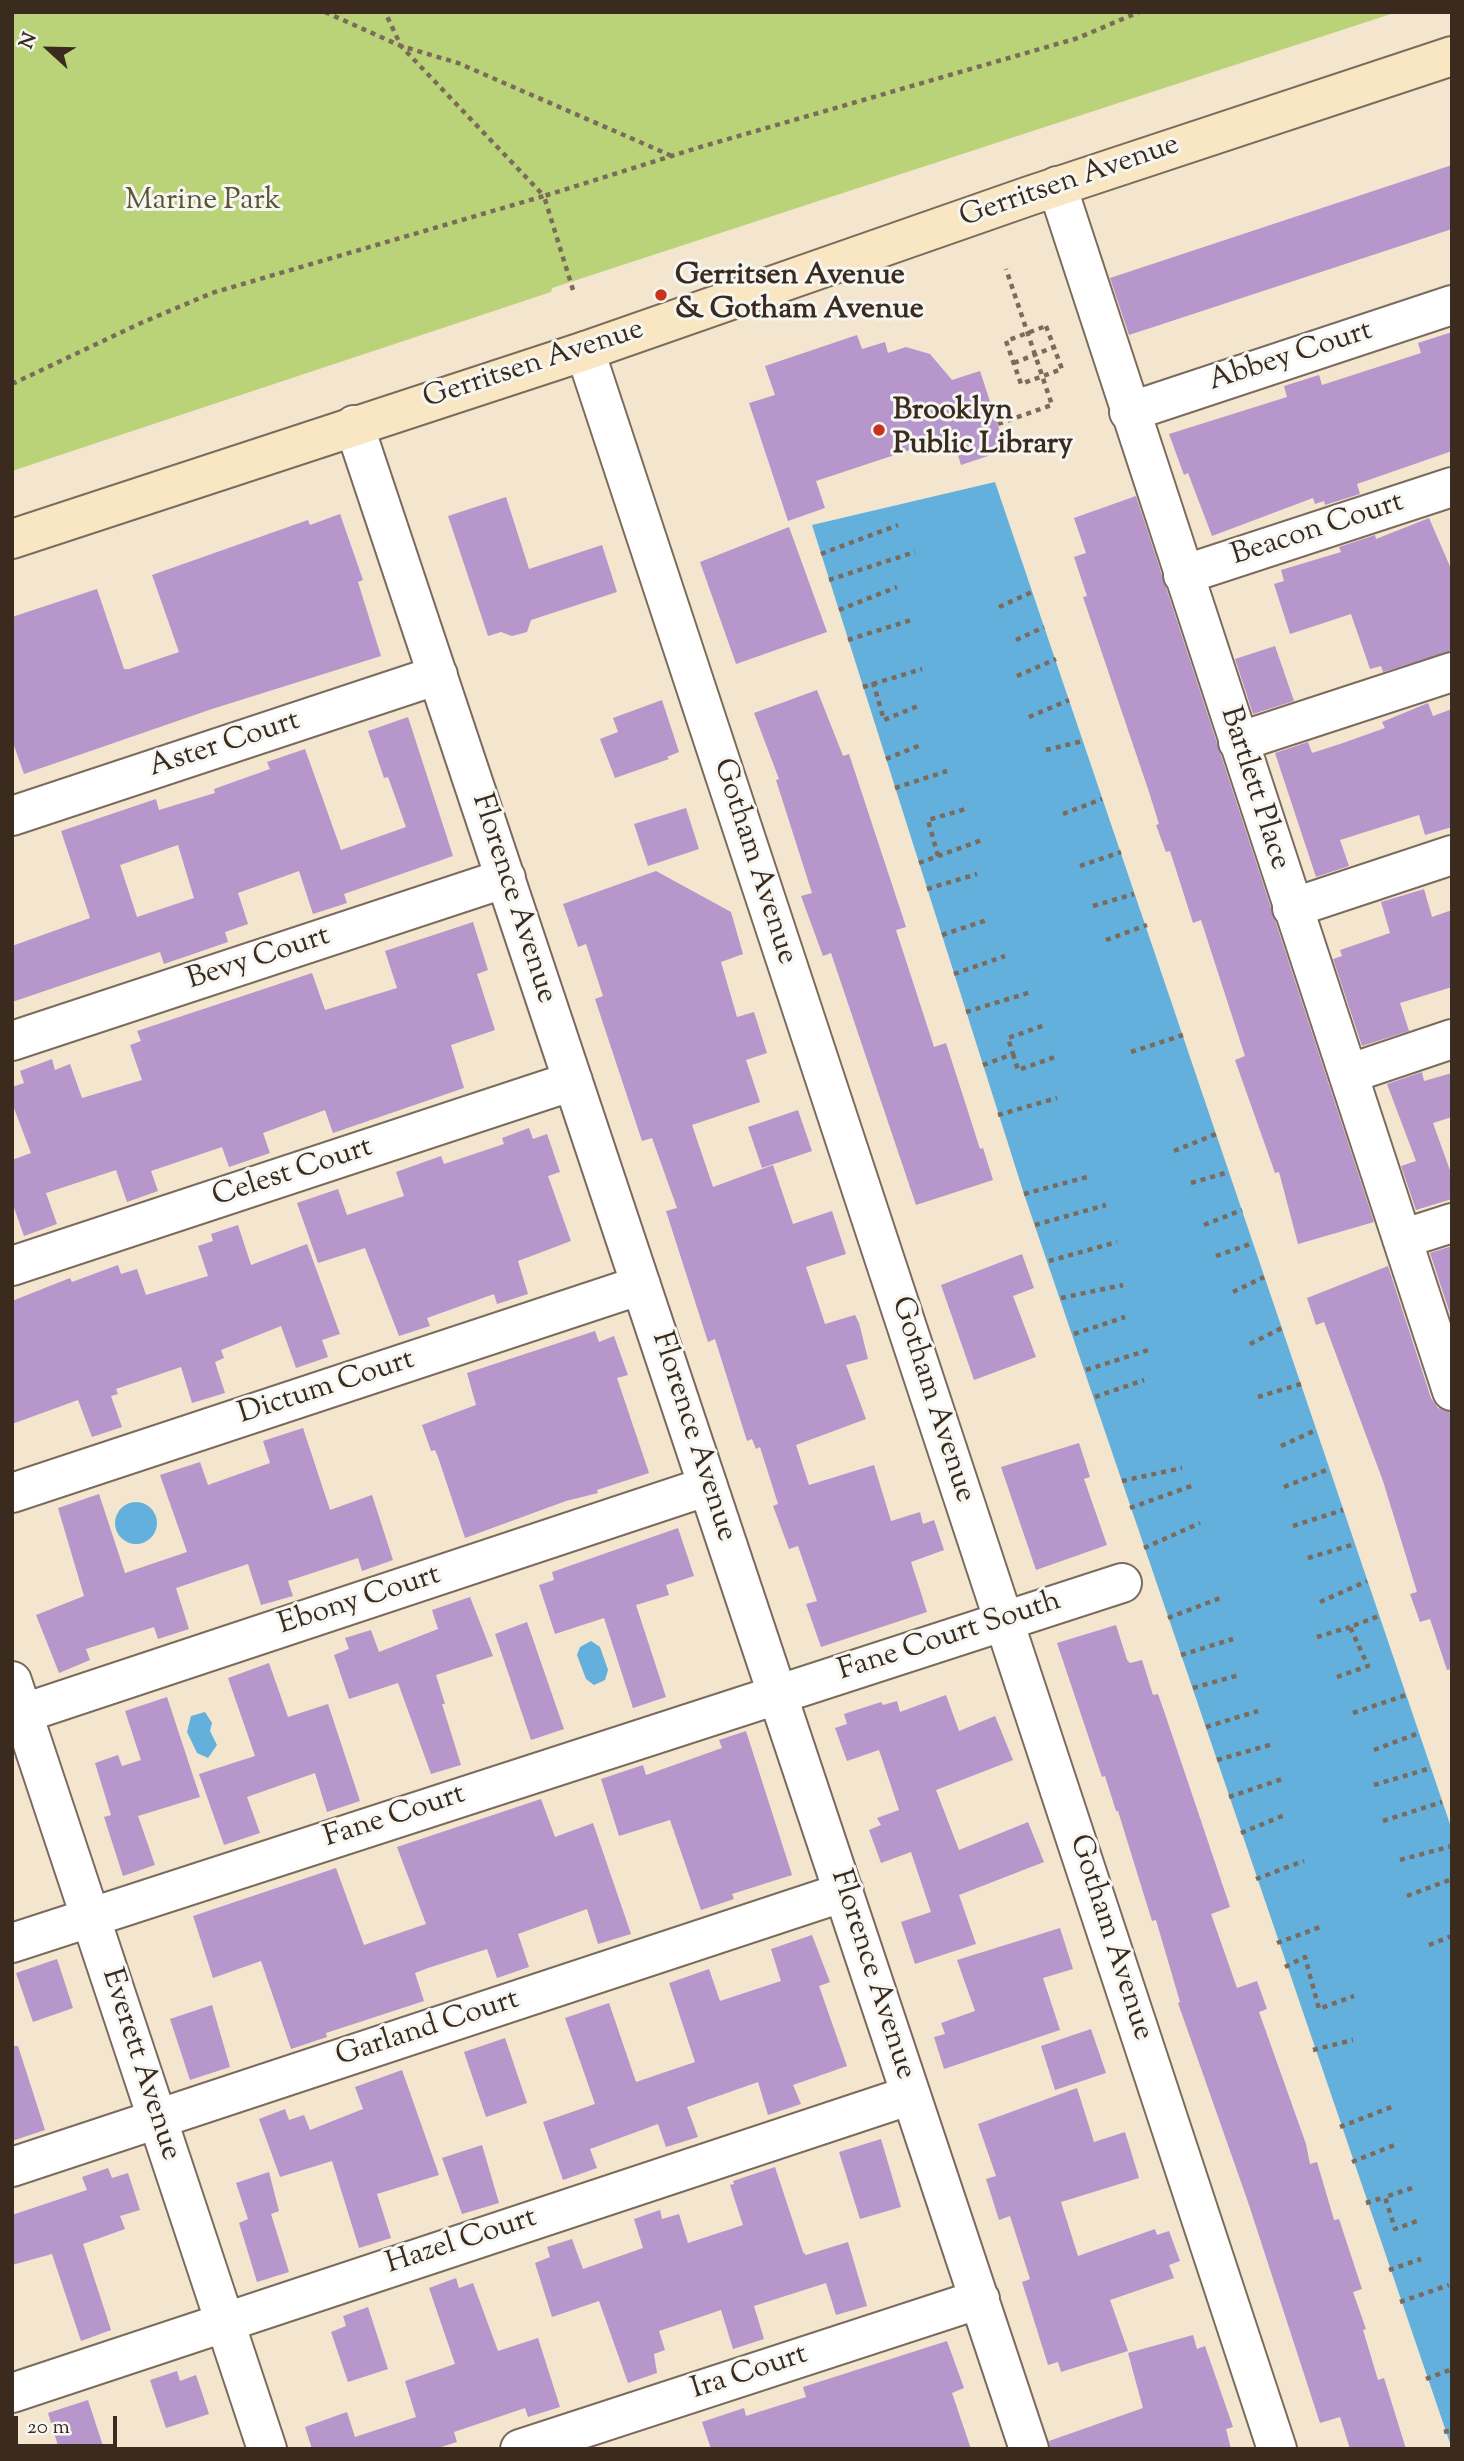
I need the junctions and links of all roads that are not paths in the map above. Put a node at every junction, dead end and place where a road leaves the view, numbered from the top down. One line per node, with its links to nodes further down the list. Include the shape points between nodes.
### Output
1 (1452, 56): 2 (main road, Gerritsen Avenue)
2 (1057, 187): 4 (main road, Gerritsen Avenue); 5 (street, Bartlett Place)
3 (1452, 305): 5 (street, Abbey Court)
4 (584, 351): 6 (main road, Gerritsen Avenue); 29 (street, Gotham Avenue)
5 (1129, 412): 9 (street, Bartlett Place)
6 (354, 425): 8 (main road, Gerritsen Avenue); 11 (street, Florence Avenue)
7 (1452, 487): 9 (street, Beacon Court)
8 (12, 539)
9 (1183, 575): 12 (street, Bartlett Place)
10 (1452, 672): 12 (street)
11 (438, 675): 13 (street, Aster Court); 15 (street, Florence Avenue)
12 (1238, 742): 16 (street, Bartlett Place)
13 (12, 816)
14 (1452, 855): 16 (street)
15 (506, 878): 18 (street, Bevy Court); 20 (street, Florence Avenue)
16 (1292, 908): 19 (street, Bartlett Place)
17 (1452, 1040): 19 (street)
18 (12, 1041)
19 (1348, 1074): 22 (street, Bartlett Place)
20 (573, 1081): 23 (street, Celest Court); 24 (street, Florence Avenue)
21 (1452, 1223): 22 (street)
22 (1402, 1239): 25 (street, Bartlett Place)
23 (12, 1266)
24 (641, 1285): 26 (street, Florence Avenue); 27 (street, Dictum Court)
25 (1452, 1391)
26 (708, 1486): 30 (street, Florence Avenue); 31 (street, Ebony Court)
27 (12, 1493)
28 (1122, 1583): 29 (street, Fane Court South)
29 (1004, 1620): 30 (street, Fane Court South); 44 (street, Gotham Avenue)
30 (778, 1694): 32 (street, Florence Avenue); 33 (street, Fane Court)
31 (16, 1704): 33 (street, Everett Avenue)
32 (844, 1892): 35 (street, Florence Avenue); 36 (street, Garland Court)
33 (90, 1917): 34 (street, Fane Court); 36 (street, Everett Avenue)
34 (12, 1943)
35 (911, 2095): 38 (street, Florence Avenue); 39 (street, Hazel Court)
36 (158, 2119): 37 (street, Garland Court); 39 (street, Everett Avenue)
37 (12, 2167)
38 (980, 2299): 42 (street, Ira Court); 43 (street, Florence Avenue)
39 (224, 2321): 40 (street, Hazel Court); 41 (street, Everett Avenue)
40 (12, 2392)
41 (267, 2449)
42 (520, 2449)
43 (1029, 2449)
44 (1278, 2449)

